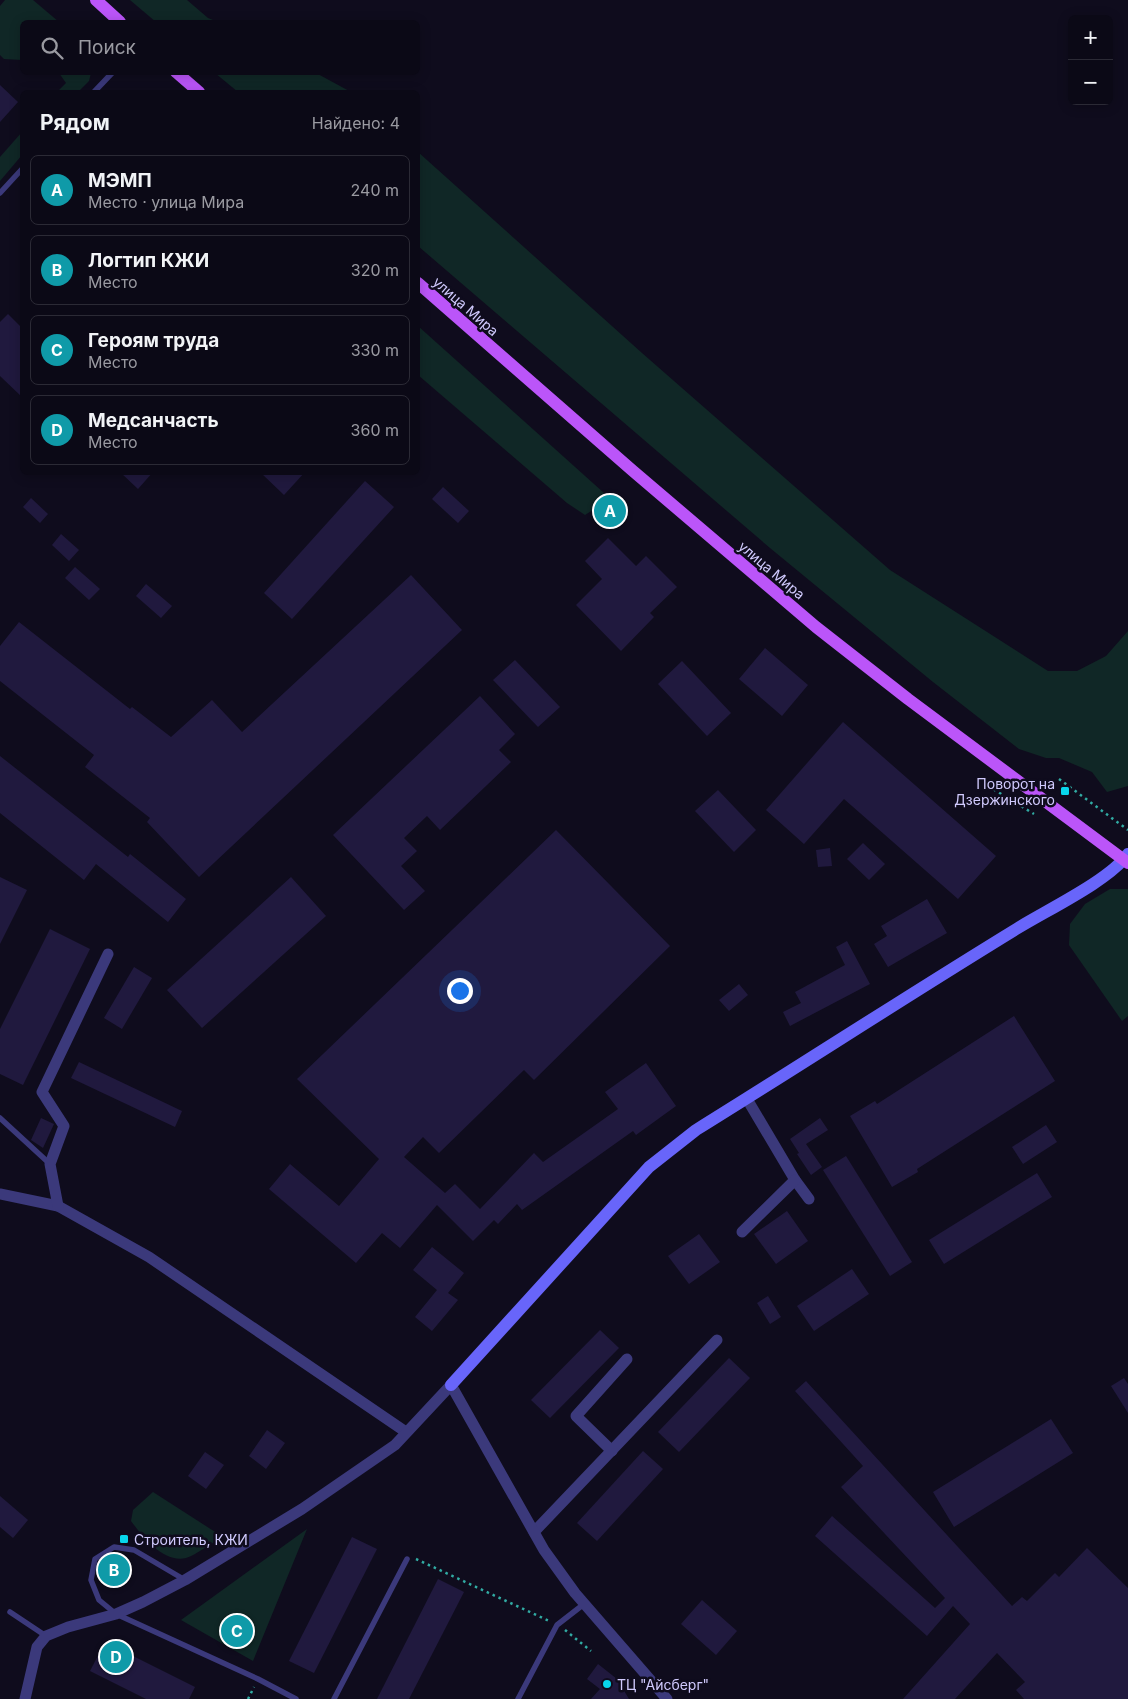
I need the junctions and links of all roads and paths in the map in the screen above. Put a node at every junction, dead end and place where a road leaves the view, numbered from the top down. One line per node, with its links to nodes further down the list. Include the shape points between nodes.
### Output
1 (96, 0): 2 (main road)
2 (118, 20)
3 (110, 75): 5 (lane)
4 (179, 75): 6 (main road)
5 (96, 90)
6 (197, 90)
7 (20, 171): 8 (lane)
8 (0, 193)
9 (420, 285): 14 (main road, улица Мира, via 809,621 908,699)
10 (1059, 779): 13 (path)
11 (988, 786): 12 (path)
12 (1034, 814)
13 (1128, 830)
14 (1127, 859): 16 (street)
15 (108, 954): 18 (street, via 42,1092 64,1126)
16 (747, 1099): 19 (street); 26 (street, via 696,1130 649,1167)
17 (0, 1118): 18 (lane)
18 (50, 1164): 22 (street)
19 (795, 1180): 21 (street); 23 (street)
20 (0, 1194): 22 (street)
21 (809, 1199)
22 (58, 1206): 27 (street, via 149,1257)
23 (742, 1232)
24 (717, 1340): 28 (street)
25 (627, 1359): 28 (street, via 576,1416)
26 (451, 1385): 27 (street); 29 (street)
27 (406, 1432): 31 (street, via 395,1445 302,1508)
28 (612, 1451): 29 (street)
29 (534, 1532): 32 (street)
30 (407, 1559): 35 (path, via 418,1559); 43 (lane)
31 (185, 1580): 34 (street); 34 (lane, via 134,1550 114,1547 95,1559 91,1580 100,1600)
32 (584, 1604): 35 (lane); 39 (street)
33 (10, 1612): 36 (lane)
34 (116, 1614): 36 (street); 38 (lane)
35 (557, 1625): 37 (path); 44 (lane)
36 (46, 1636): 40 (street, via 37,1646)
37 (591, 1651)
38 (258, 1679): 41 (path); 42 (lane)
39 (664, 1698)
40 (25, 1699)
41 (248, 1699)
42 (296, 1699)
43 (334, 1699)
44 (518, 1699)

